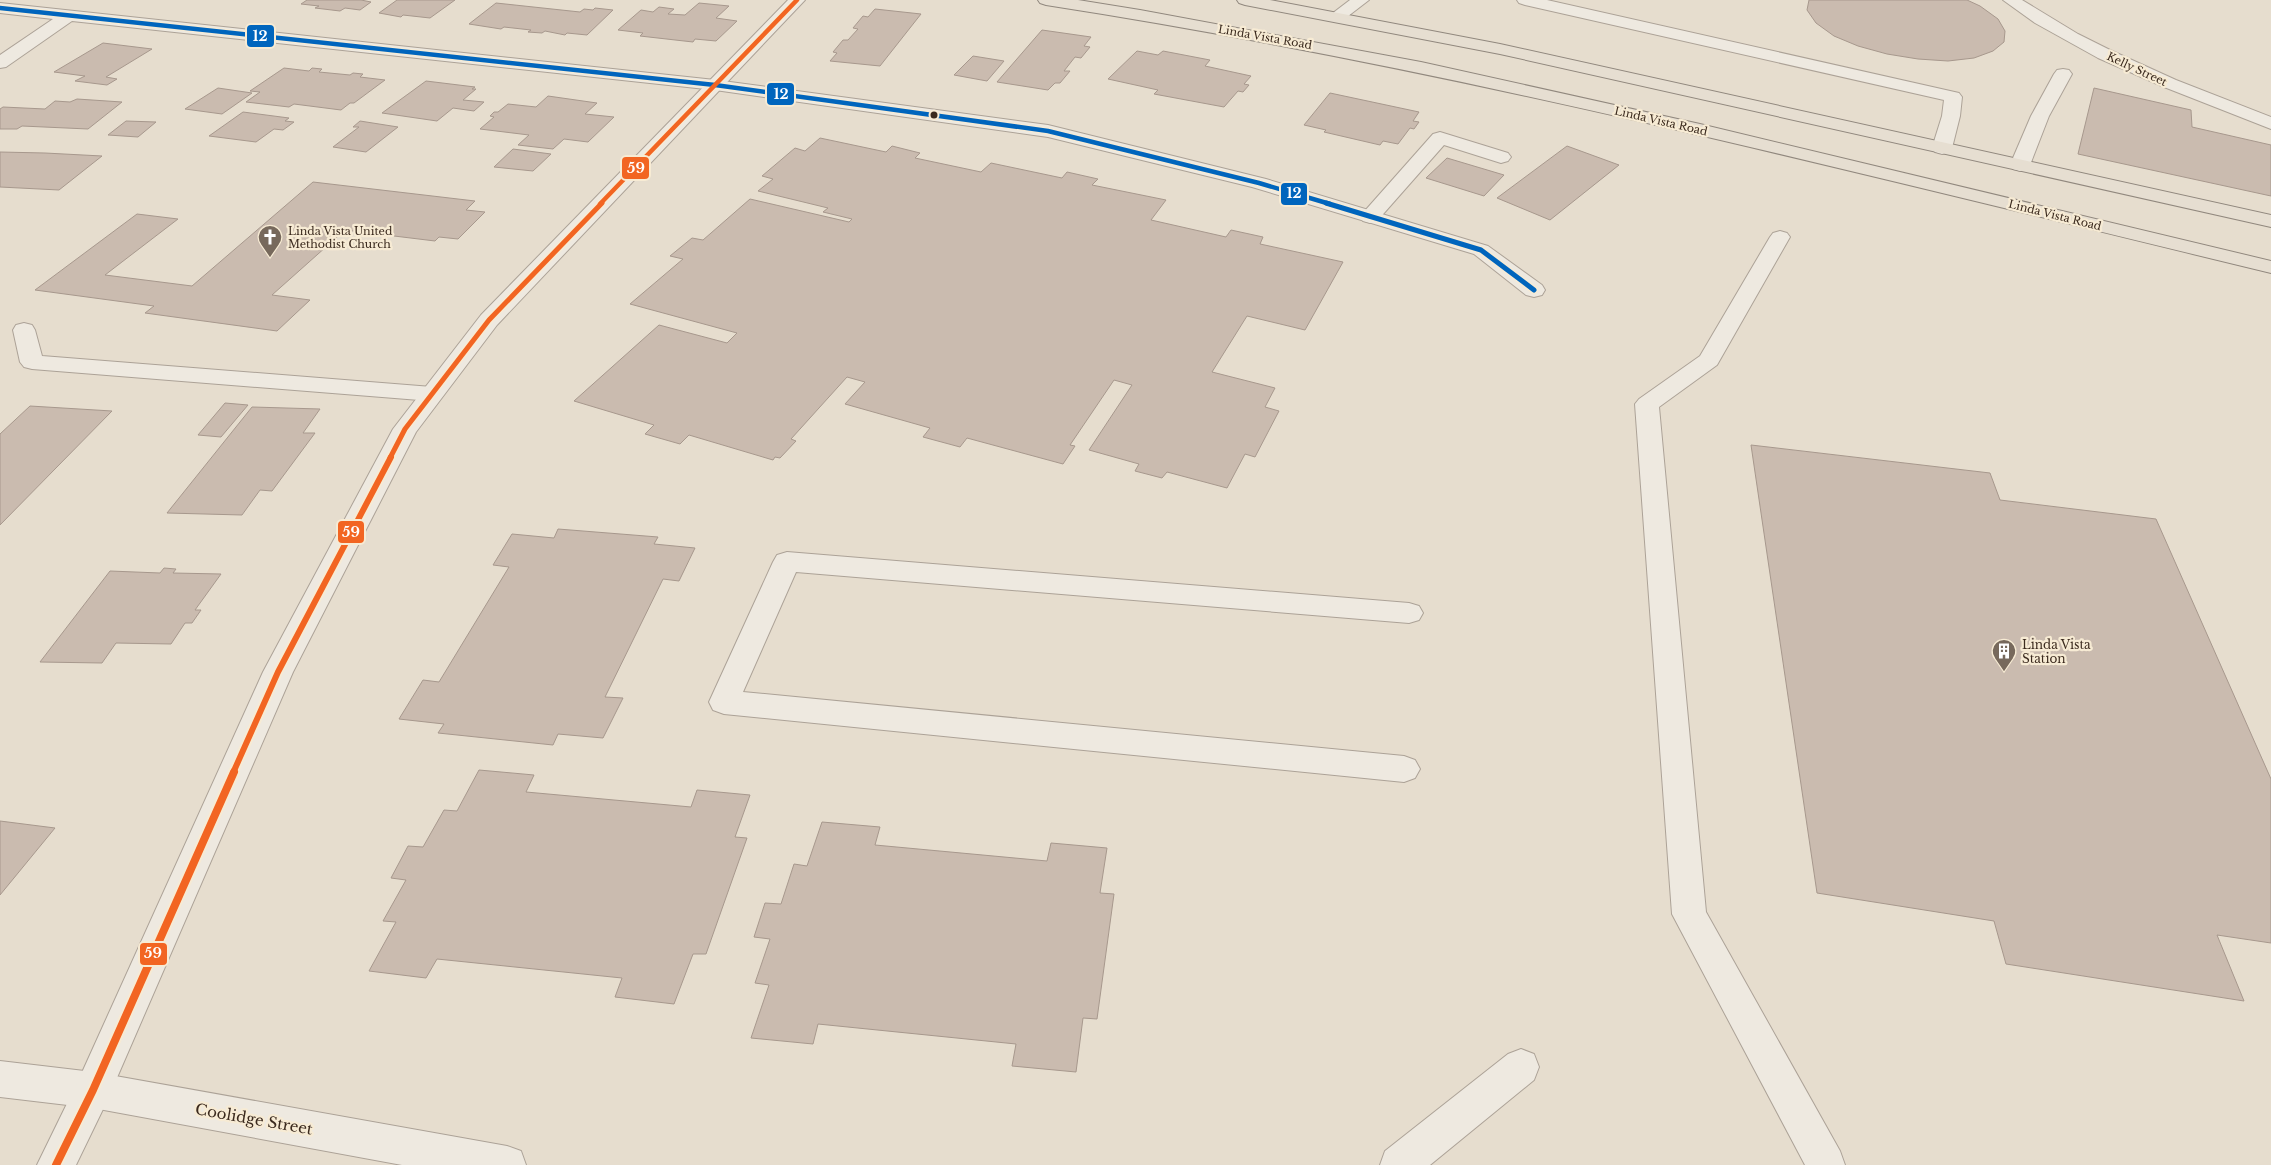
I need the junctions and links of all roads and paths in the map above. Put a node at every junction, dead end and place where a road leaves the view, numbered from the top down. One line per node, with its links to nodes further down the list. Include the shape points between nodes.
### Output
1 (797, 0): 12 (street)
2 (1046, 0): 20 (main road, Linda Vista Road, via 1269,37 1472,77)
3 (1245, 0): 9 (main road)
4 (1361, 0): 9 (street)
5 (1525, 0): 14 (street, via 1953,97)
6 (2011, 0): 13 (street, Kelly Street, via 2101,53 2168,84)
7 (0, 8): 8 (street)
8 (68, 16): 10 (street); 12 (street)
9 (1337, 16): 14 (main road, via 1672,86)
10 (0, 64)
11 (2063, 74): 16 (street, via 2040,116)
12 (715, 85): 17 (street, via 1048,131 1259,183); 23 (street, via 488,320)
13 (2271, 123)
14 (1942, 148): 16 (main road)
15 (1501, 156): 17 (street, via 1440,138)
16 (2020, 165): 18 (main road)
17 (1370, 217): 21 (street, via 1481,250)
18 (2271, 221)
19 (1780, 237): 32 (street, via 1709,360 1647,404 1689,914)
20 (2271, 268)
21 (1534, 290)
22 (24, 330): 23 (street, via 32,362)
23 (432, 394): 28 (street, via 405,429 278,672)
24 (1409, 614): 25 (street, via 787,562 724,702)
25 (1404, 769)
26 (1521, 1067): 31 (street)
27 (0, 1079): 28 (street, Coolidge Street)
28 (93, 1090): 29 (street); 30 (street, Coolidge Street)
29 (56, 1165)
30 (507, 1165)
31 (1399, 1165)
32 (1826, 1165)

